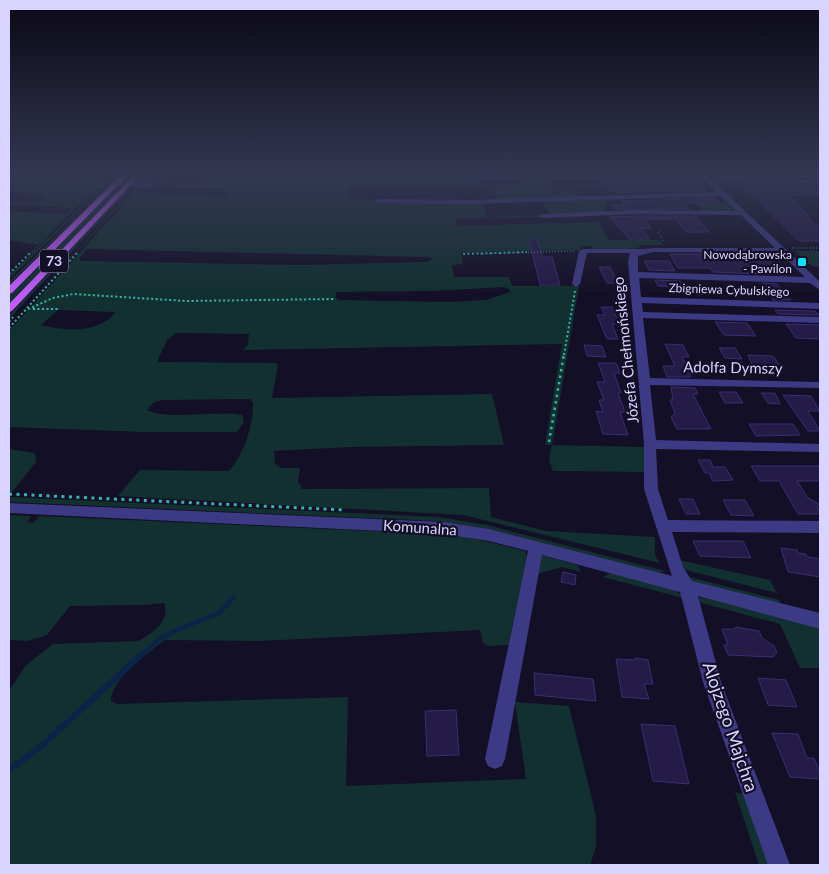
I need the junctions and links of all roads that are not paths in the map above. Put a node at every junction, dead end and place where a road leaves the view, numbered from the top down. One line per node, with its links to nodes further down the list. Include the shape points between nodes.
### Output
1 (85, 215): 12 (main road, 73)
2 (99, 215): 15 (main road, 73)
3 (571, 215): 5 (street)
4 (745, 215): 6 (street)
5 (542, 216)
6 (786, 250): 7 (street); 9 (street)
7 (642, 251): 8 (street, Józefa Chełmońskiego, via 634,254); 10 (street, via 583,251)
8 (634, 274): 9 (street); 13 (street, Józefa Chełmońskiego)
9 (812, 280): 11 (street)
10 (576, 284)
11 (820, 287)
12 (9, 291)
13 (637, 300): 14 (street, Zbigniewa Cybulskiego); 16 (street, Józefa Chełmońskiego)
14 (820, 306)
15 (9, 309)
16 (638, 315): 17 (street); 18 (street, Józefa Chełmońskiego)
17 (820, 320)
18 (644, 381): 19 (street, Adolfa Dymszy); 20 (street, Józefa Chełmońskiego)
19 (820, 386)
20 (650, 444): 21 (street); 23 (street, Józefa Chełmońskiego, via 651,489)
21 (820, 448)
22 (9, 508): 25 (street, Komunalna, via 444,528)
23 (664, 526): 24 (street); 26 (street, Józefa Chełmońskiego, via 676,569)
24 (820, 526)
25 (536, 547): 26 (street, Komunalna); 28 (street)
26 (687, 586): 27 (street, Komunalna); 29 (street, Alojzego Majchra, via 712,682)
27 (820, 621)
28 (495, 760)
29 (779, 865)

